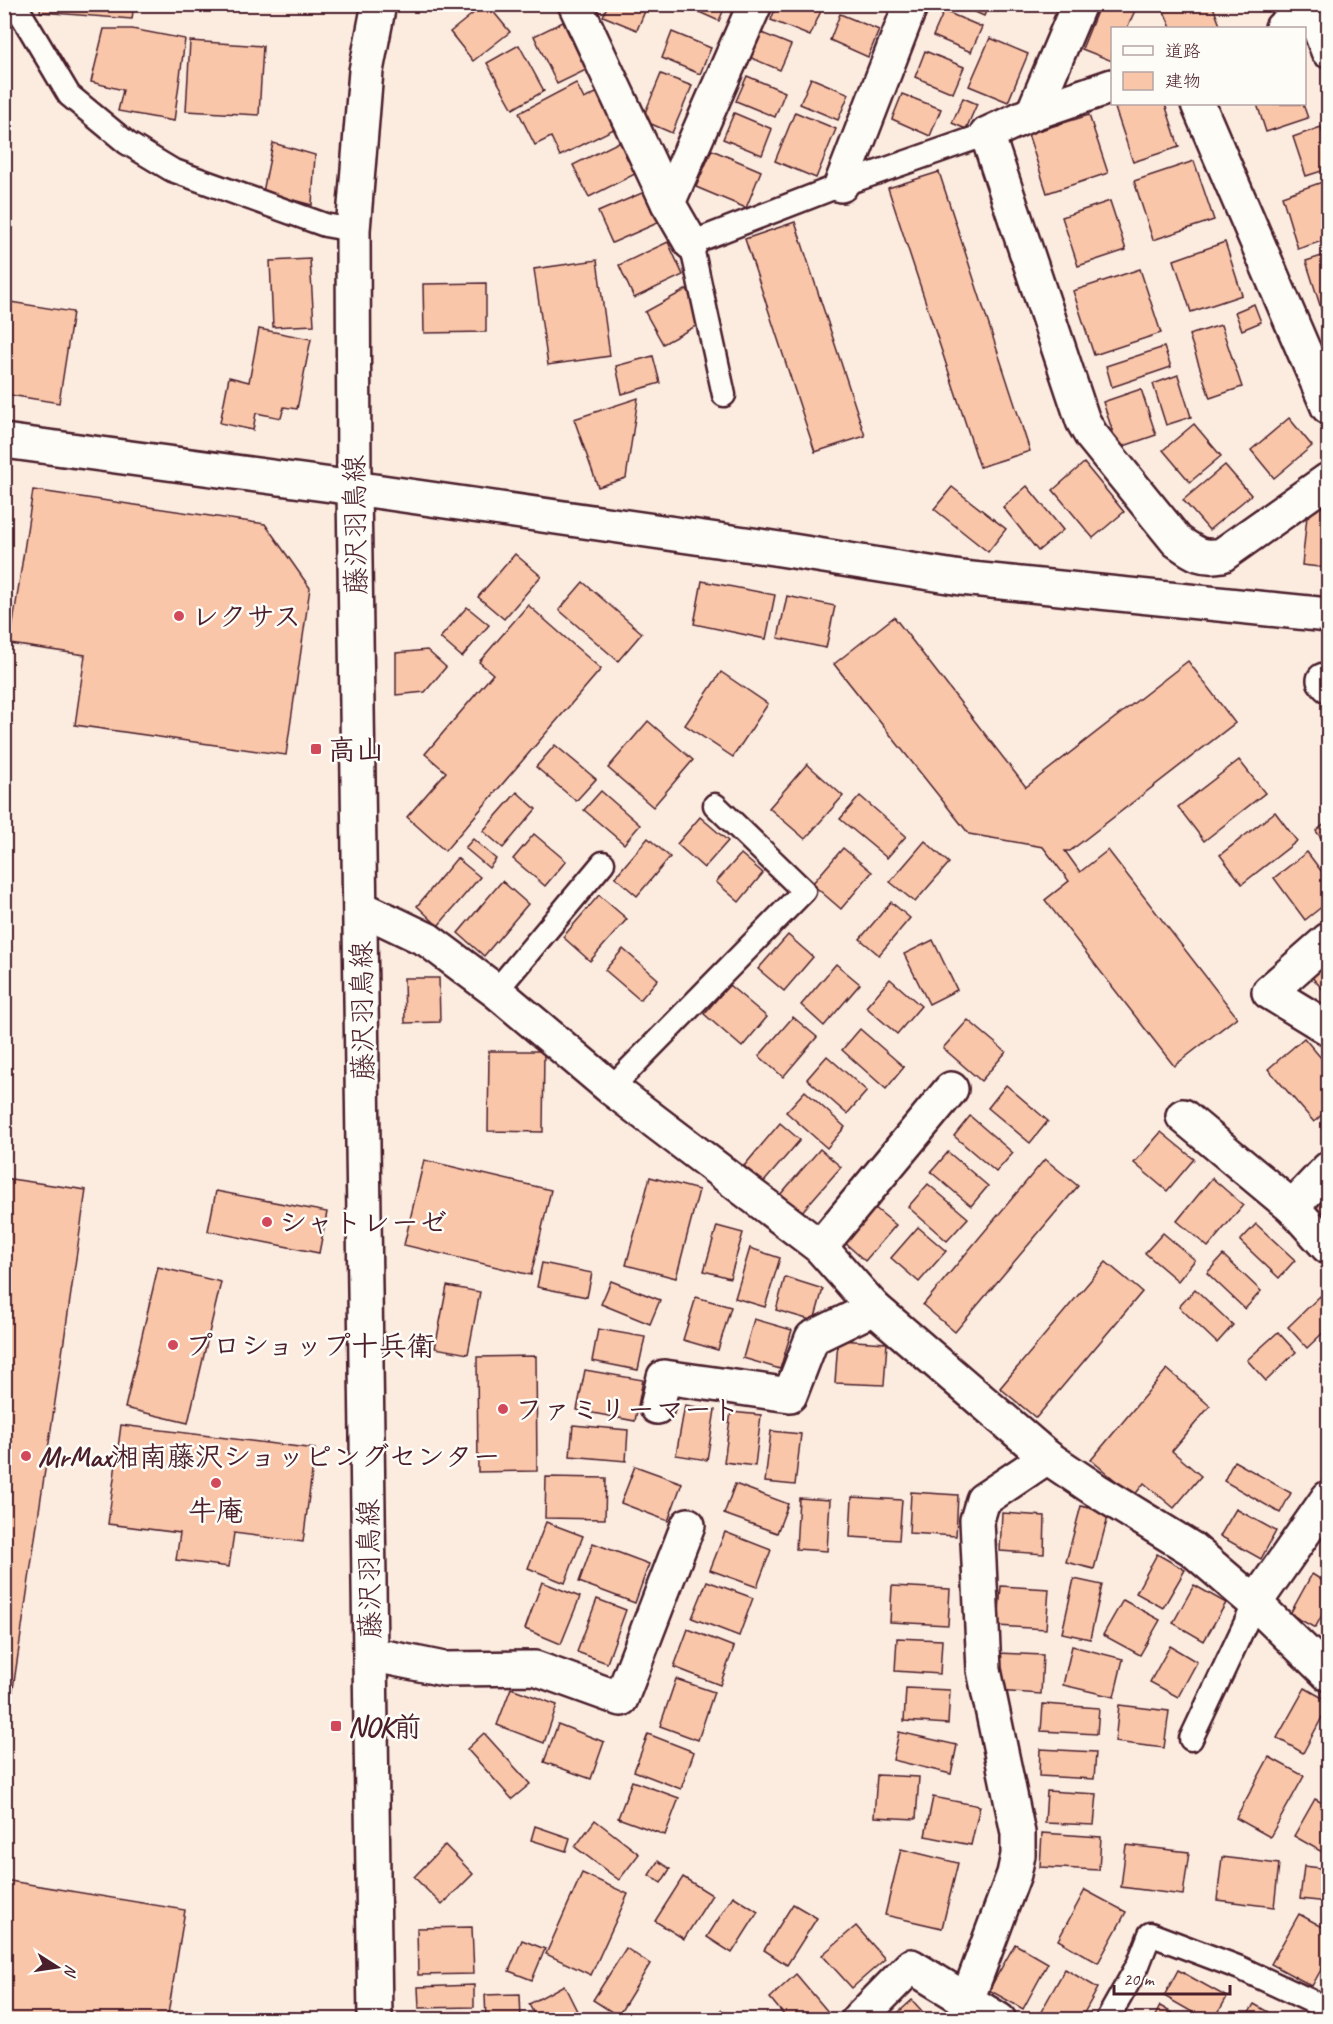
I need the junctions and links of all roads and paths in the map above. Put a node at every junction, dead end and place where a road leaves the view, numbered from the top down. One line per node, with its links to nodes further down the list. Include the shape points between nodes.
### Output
1 (15, 4): 16 (lane, via 69,95 127,143 172,170 325,225)
2 (379, 4): 16 (street, 藤沢羽鳥線, via 366,71)
3 (574, 4): 15 (street)
4 (755, 4): 15 (street)
5 (911, 4): 14 (street)
6 (1079, 4): 12 (street)
7 (1313, 11): 8 (street); 9 (street)
8 (1284, 27)
9 (1329, 51)
10 (1111, 87): 12 (street)
11 (1198, 105): 19 (street)
12 (1034, 113): 13 (street)
13 (987, 134): 14 (lane); 21 (street, via 1083,421 1177,541 1194,553 1222,555)
14 (841, 185): 17 (lane)
15 (668, 203): 17 (street)
16 (353, 230): 22 (street, 藤沢羽鳥線)
17 (691, 243): 18 (lane)
18 (724, 395)
19 (1329, 407)
20 (4, 441): 22 (street)
21 (1329, 480)
22 (354, 488): 23 (street, via 961,578); 26 (street, 藤沢羽鳥線)
23 (1329, 615)
24 (715, 805): 30 (lane, via 804,891)
25 (603, 863): 28 (lane)
26 (361, 908): 28 (street, via 428,940); 43 (street, 藤沢羽鳥線)
27 (1329, 940): 29 (street, via 1269,992)
28 (496, 991): 30 (street)
29 (1329, 1028)
30 (611, 1089): 35 (street)
31 (951, 1089): 35 (street)
32 (1183, 1116): 34 (street)
33 (1329, 1169): 34 (street)
34 (1292, 1207): 36 (street)
35 (820, 1247): 37 (street)
36 (1329, 1247)
37 (874, 1308): 38 (street, via 812,1338 790,1395 664,1377); 39 (street)
38 (657, 1407)
39 (1047, 1457): 42 (street, via 1192,1550); 46 (street, via 983,1500 977,1520 984,1670 1018,1833 1018,1855)
40 (1329, 1498): 42 (street)
41 (688, 1525): 43 (street, via 621,1699 535,1668 444,1669)
42 (1255, 1603): 44 (street); 45 (lane)
43 (370, 1654): 48 (street, 藤沢羽鳥線)
44 (1329, 1674)
45 (1191, 1739)
46 (967, 2000): 49 (street, via 911,1966); 50 (street)
47 (1329, 2009): 51 (lane, via 1240,1968 1150,1934 1138,1965)
48 (375, 2019)
49 (858, 2019)
50 (999, 2019)
51 (1107, 2019)

